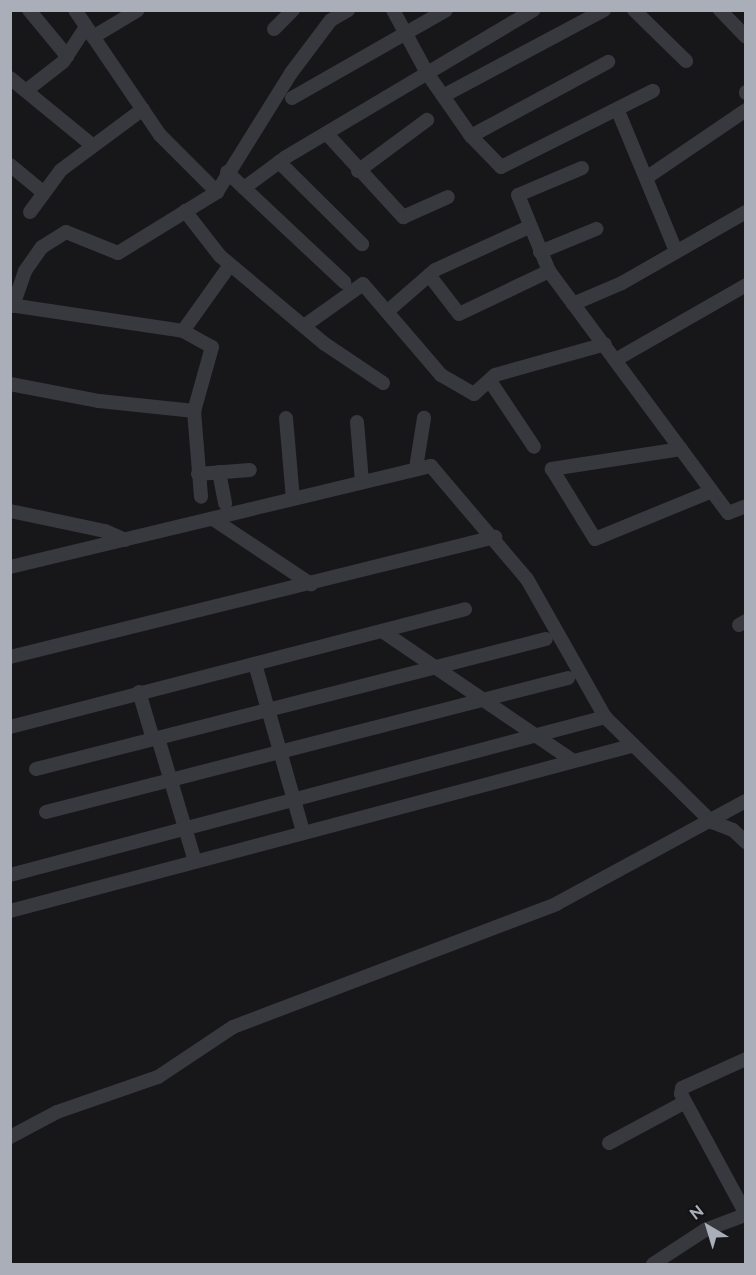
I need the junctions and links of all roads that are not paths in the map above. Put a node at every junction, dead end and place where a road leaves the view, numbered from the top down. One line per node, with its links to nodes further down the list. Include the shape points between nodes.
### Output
1 (29, 10): 16 (street)
2 (75, 10): 13 (street)
3 (138, 10): 13 (street)
4 (293, 10): 12 (street)
5 (348, 10): 35 (street, via 331,20 297,64)
6 (393, 10): 14 (street)
7 (447, 10): 14 (street)
8 (534, 10): 19 (street)
9 (604, 10): 23 (street)
10 (634, 10): 17 (street)
11 (720, 10): 15 (street)
12 (274, 29)
13 (90, 32): 16 (street); 25 (street)
14 (404, 32): 19 (street); 24 (street)
15 (746, 37)
16 (67, 56): 21 (street)
17 (686, 61)
18 (608, 62): 30 (street)
19 (427, 74): 23 (street); 29 (street)
20 (10, 78): 21 (street)
21 (27, 90): 31 (street)
22 (653, 91): 27 (street)
23 (443, 96): 30 (street)
24 (292, 98)
25 (143, 109): 31 (street); 39 (street, via 160,135)
26 (746, 110): 37 (street)
27 (618, 111): 30 (street, via 501,167); 37 (street)
28 (427, 120): 36 (street)
29 (327, 134): 32 (street); 36 (street)
30 (471, 136)
31 (93, 146): 40 (street, via 61,170)
32 (279, 162): 38 (street); 47 (street)
33 (10, 165): 40 (street)
34 (582, 168): 45 (street, via 518,195)
35 (227, 171): 38 (street); 39 (street)
36 (358, 171): 41 (street, via 403,217)
37 (646, 178): 48 (street)
38 (244, 188): 53 (street)
39 (217, 192): 43 (street)
40 (44, 193): 42 (street)
41 (448, 197)
42 (30, 212)
43 (185, 212): 50 (street); 56 (street, via 118,253 66,232 37,255)
44 (746, 212): 48 (street)
45 (529, 227): 49 (street); 52 (street)
46 (596, 229): 49 (street)
47 (362, 244)
48 (676, 251): 55 (street, via 622,283)
49 (540, 252): 51 (street)
50 (230, 264): 58 (street); 59 (street)
51 (549, 271): 52 (street, via 459,314); 55 (street)
52 (429, 275): 57 (street)
53 (344, 282)
54 (746, 285): 61 (street)
55 (573, 303): 60 (street)
56 (12, 306): 59 (street)
57 (389, 310): 58 (street, via 363,284); 62 (street, via 441,375 463,391 474,394)
58 (304, 326): 63 (street)
59 (183, 331): 65 (street, via 212,347)
60 (605, 344): 61 (street); 62 (street, via 505,372)
61 (617, 359): 70 (street)
62 (490, 381): 69 (street)
63 (383, 383)
64 (10, 384): 65 (street, via 99,401)
65 (194, 411): 74 (street)
66 (286, 418): 78 (street)
67 (424, 418): 71 (street)
68 (357, 422): 75 (street)
69 (534, 447)
70 (681, 449): 76 (street); 76 (street, via 552,469 595,539)
71 (416, 468): 75 (street); 83 (street, via 432,466)
72 (250, 470): 73 (street)
73 (219, 472): 74 (street); 79 (street)
74 (198, 474): 77 (street)
75 (362, 482): 78 (street)
76 (712, 490): 80 (street, via 728,513)
77 (201, 497)
78 (293, 499): 82 (street)
79 (225, 503)
80 (746, 506)
81 (10, 511): 84 (street, via 105,531)
82 (213, 519): 84 (street); 86 (street)
83 (495, 537): 86 (street); 97 (street, via 527,579)
84 (125, 540): 85 (street)
85 (10, 567)
86 (311, 584): 90 (street)
87 (465, 609): 88 (street)
88 (382, 631): 91 (street); 92 (street)
89 (546, 639): 92 (street)
90 (10, 657)
91 (255, 664): 94 (street); 96 (street)
92 (432, 668): 95 (street); 96 (street)
93 (568, 678): 95 (street)
94 (140, 692): 98 (street); 100 (street)
95 (482, 702): 99 (street); 102 (street)
96 (268, 710): 100 (street); 102 (street)
97 (605, 717): 99 (street); 101 (street)
98 (10, 727)
99 (533, 736): 103 (street); 106 (street)
100 (156, 739): 104 (street); 105 (street)
101 (631, 746): 103 (street); 109 (street)
102 (280, 753): 105 (street); 106 (street)
103 (573, 761): 111 (street)
104 (36, 769)
105 (171, 780): 108 (street); 110 (street)
106 (294, 801): 110 (street); 111 (street)
107 (746, 801): 109 (street)
108 (46, 812)
109 (712, 822): 112 (street, via 734,830); 118 (street, via 555,903 233,1027 158,1077 57,1112)
110 (187, 829): 113 (street); 114 (street)
111 (303, 831): 113 (street)
112 (746, 842)
113 (195, 861): 115 (street)
114 (10, 875)
115 (10, 911)
116 (746, 1059): 117 (street, via 682,1088)
117 (685, 1102): 119 (street); 120 (street)
118 (10, 1137)
119 (609, 1143)
120 (745, 1214): 121 (street, via 705,1230)
121 (653, 1264)

